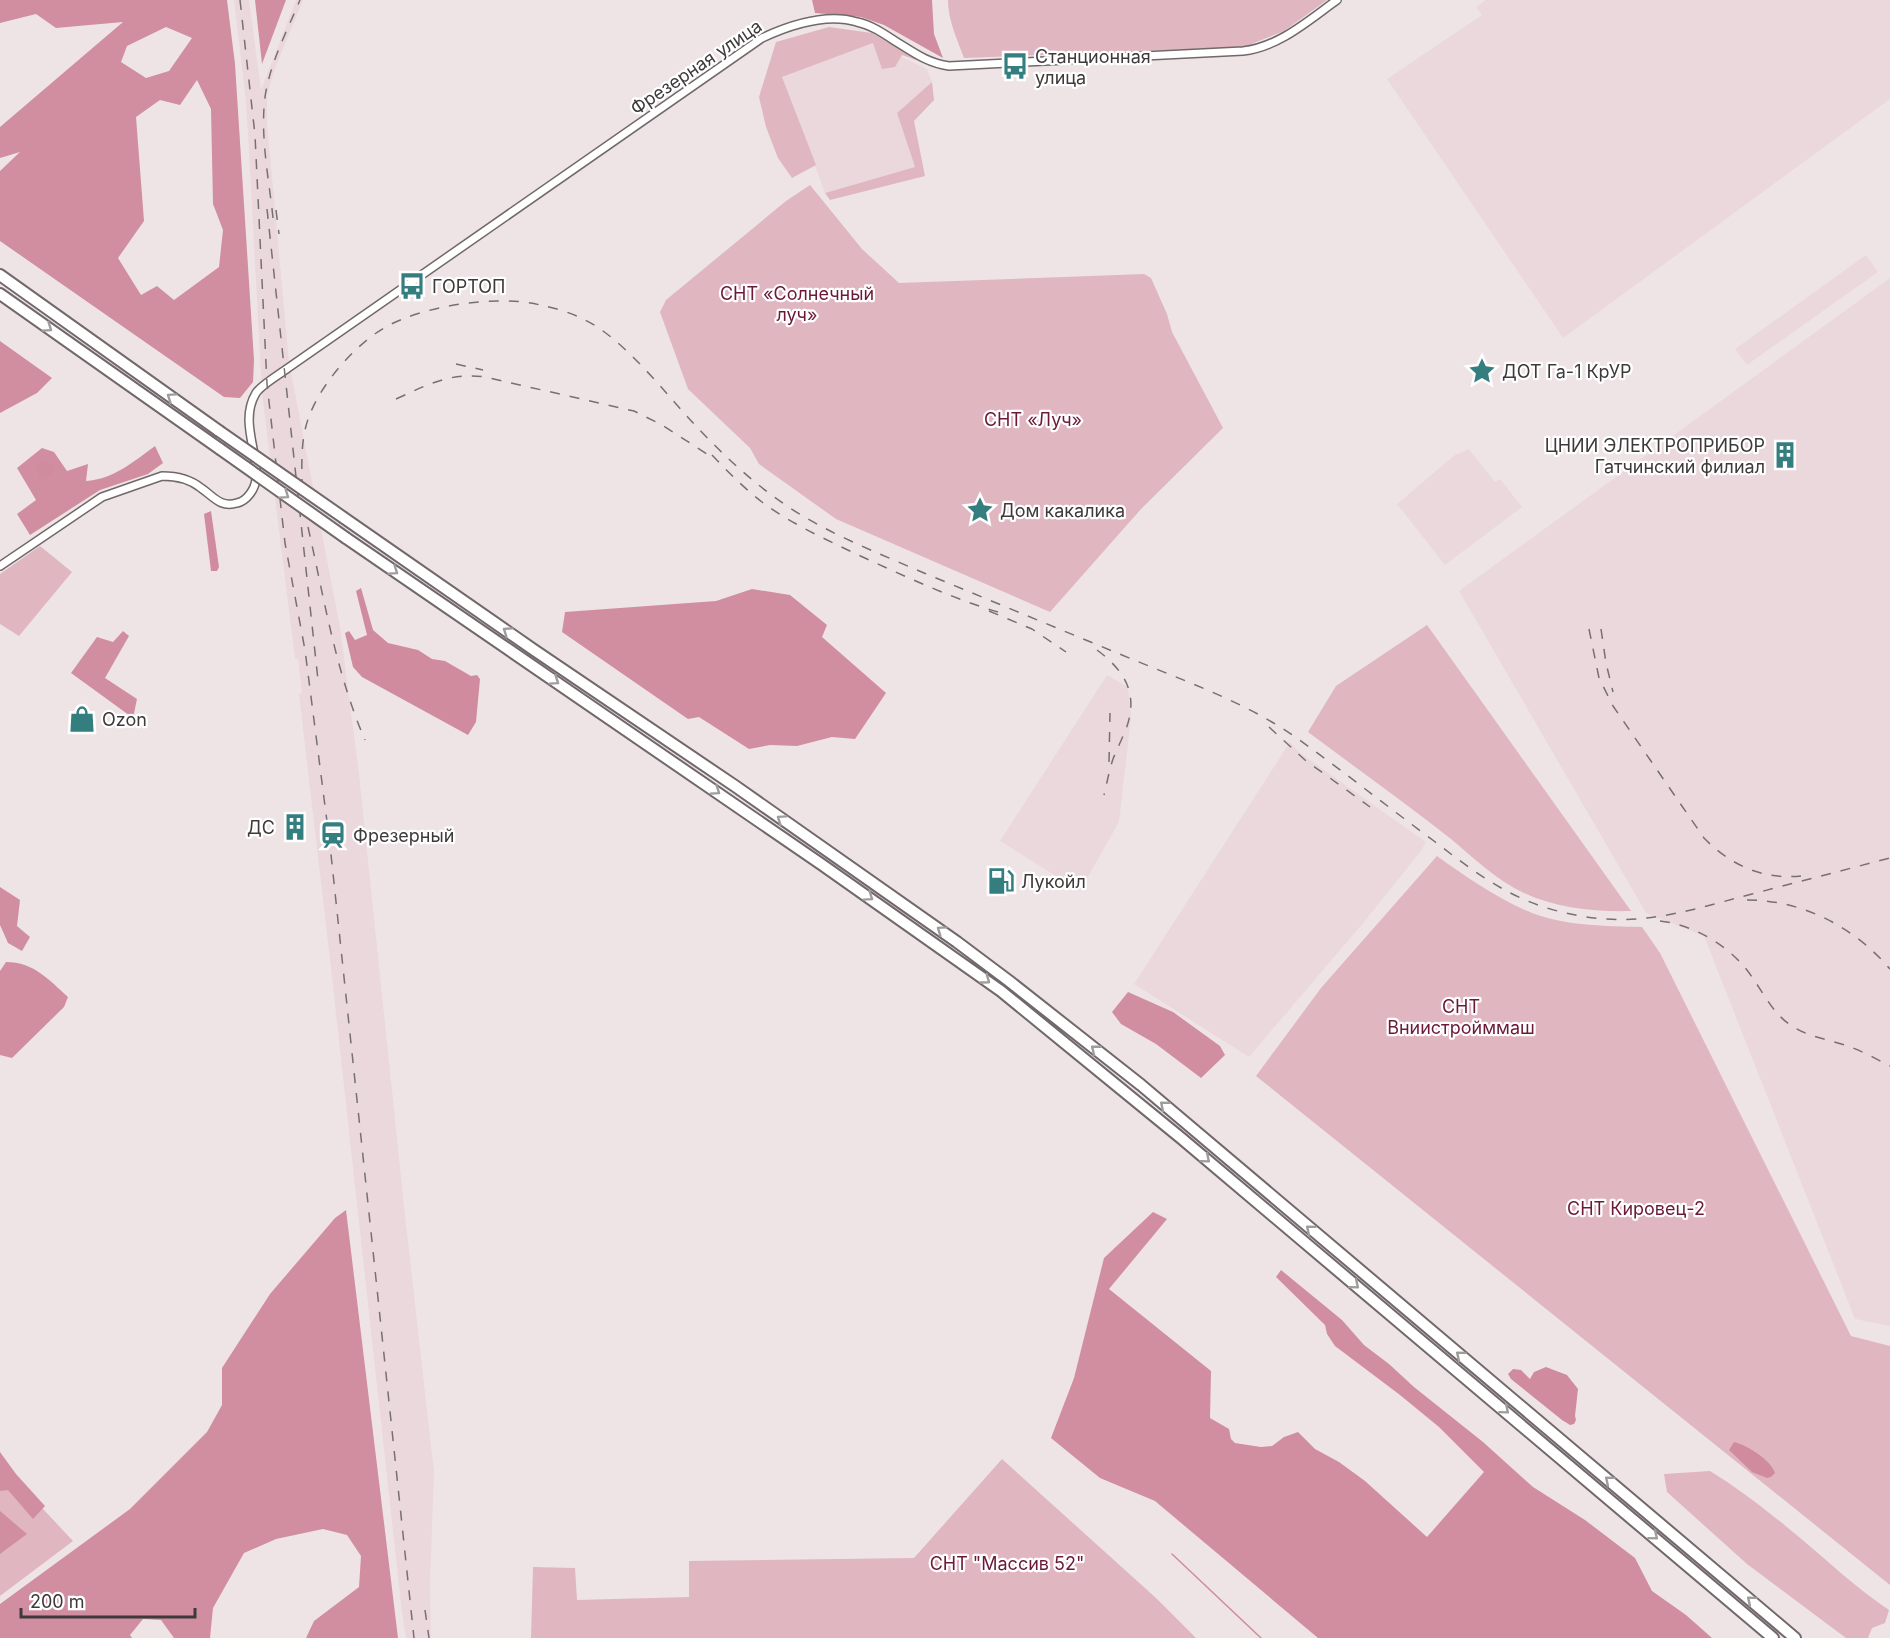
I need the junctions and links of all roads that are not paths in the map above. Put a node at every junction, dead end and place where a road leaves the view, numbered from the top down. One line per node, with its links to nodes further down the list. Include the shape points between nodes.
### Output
1 (1337, 0): 4 (street, Фрезерная улица, via 1256,50 968,66 935,64 874,28 840,19 800,24 762,38 256,392 249,416 256,480 248,497 238,503 218,502 192,482 162,476 102,497)
2 (0, 275): 6 (highway, one-way to 2, bridge, via 1141,1085 1009,981)
3 (0, 294): 5 (highway, one-way to 5, bridge, via 1001,991)
4 (0, 566)
5 (1773, 1638)
6 (1795, 1638)

